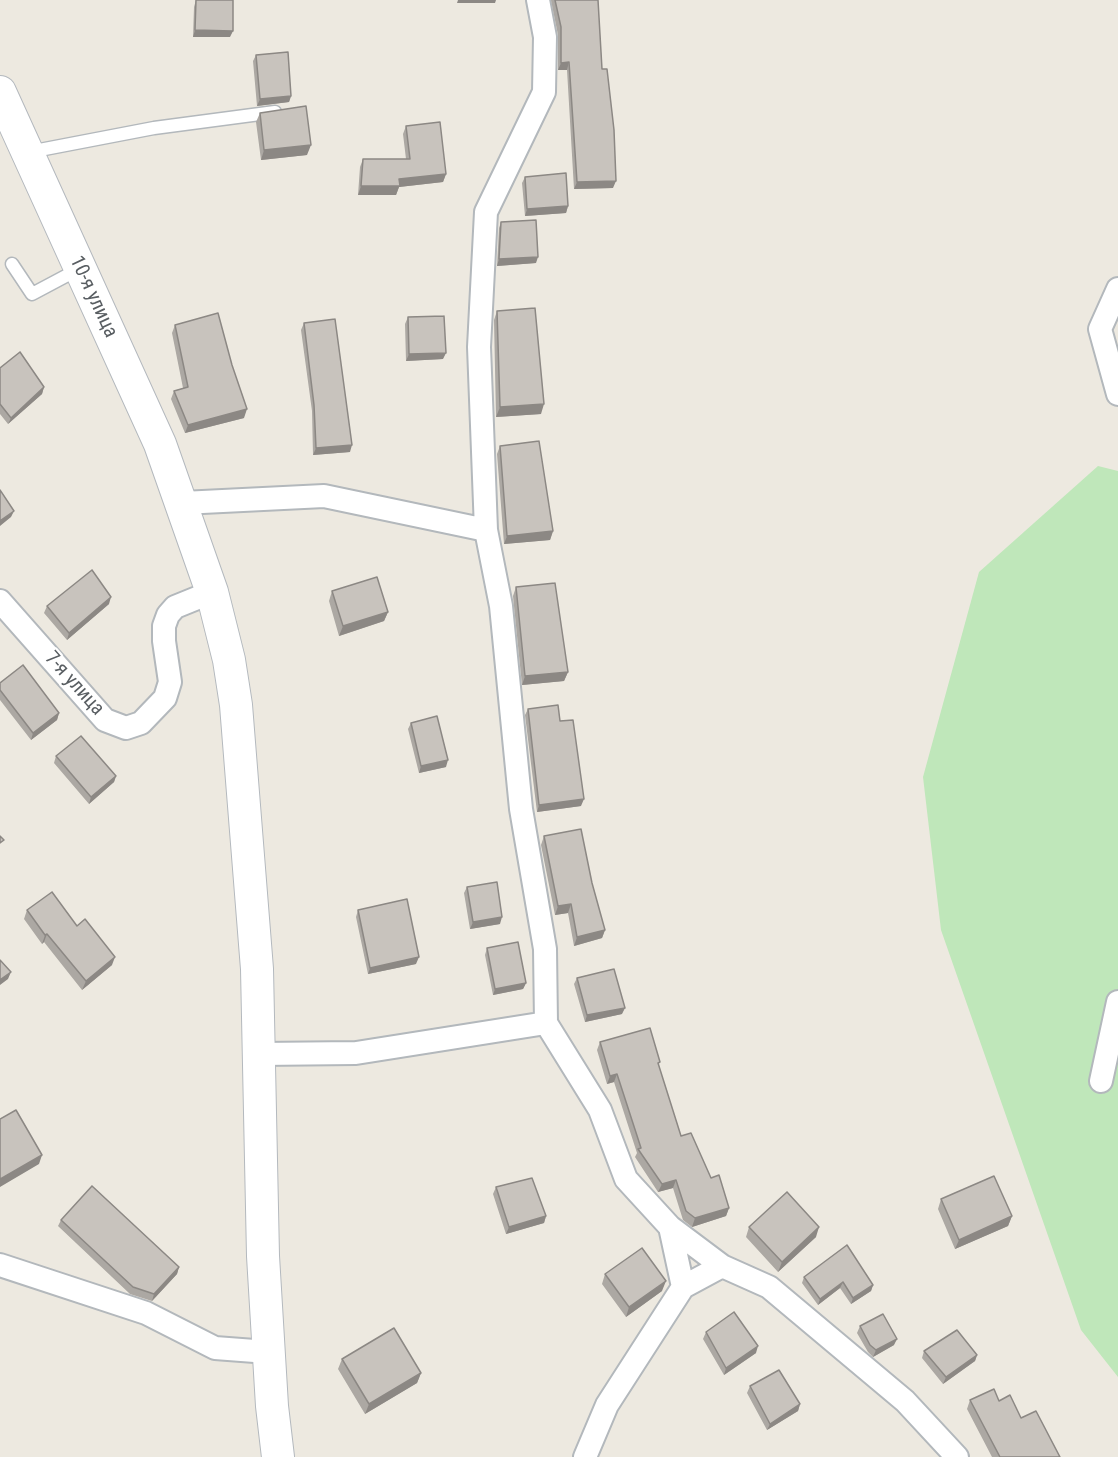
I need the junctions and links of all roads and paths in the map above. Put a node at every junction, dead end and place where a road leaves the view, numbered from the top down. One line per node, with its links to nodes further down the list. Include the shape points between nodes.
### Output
1 (538, 0): 10 (street, via 545,37 544,92 486,212 479,347)
2 (0, 92): 4 (street, 10-я улица)
3 (286, 110): 4 (lane, via 154,128)
4 (28, 153): 6 (street, 10-я улица)
5 (12, 264): 6 (lane, via 32,294)
6 (80, 268): 9 (street, 10-я улица, via 156,435)
7 (1118, 289): 8 (street, via 1100,329)
8 (1118, 394)
9 (182, 503): 10 (street, via 324,496); 11 (street, 10-я улица)
10 (486, 530): 14 (street, via 501,606 521,809 545,949)
11 (212, 592): 12 (street, 7-я улица, via 175,607 168,615 164,641 170,682 165,698 141,723 126,728 105,720); 15 (street, 10-я улица, via 236,705 257,969)
12 (0, 601)
13 (1118, 1002): 16 (street)
14 (546, 1023): 15 (street, via 356,1053); 17 (street, via 600,1110 626,1179)
15 (259, 1054): 21 (street, 10-я улица)
16 (1101, 1081)
17 (670, 1227): 19 (street); 20 (street)
18 (0, 1265): 21 (street, via 146,1313 215,1348)
19 (722, 1266): 20 (street); 24 (street, via 769,1287 905,1401)
20 (683, 1287): 23 (street, via 607,1405)
21 (268, 1353): 22 (street, 10-я улица)
22 (278, 1457)
23 (585, 1457)
24 (957, 1457)

